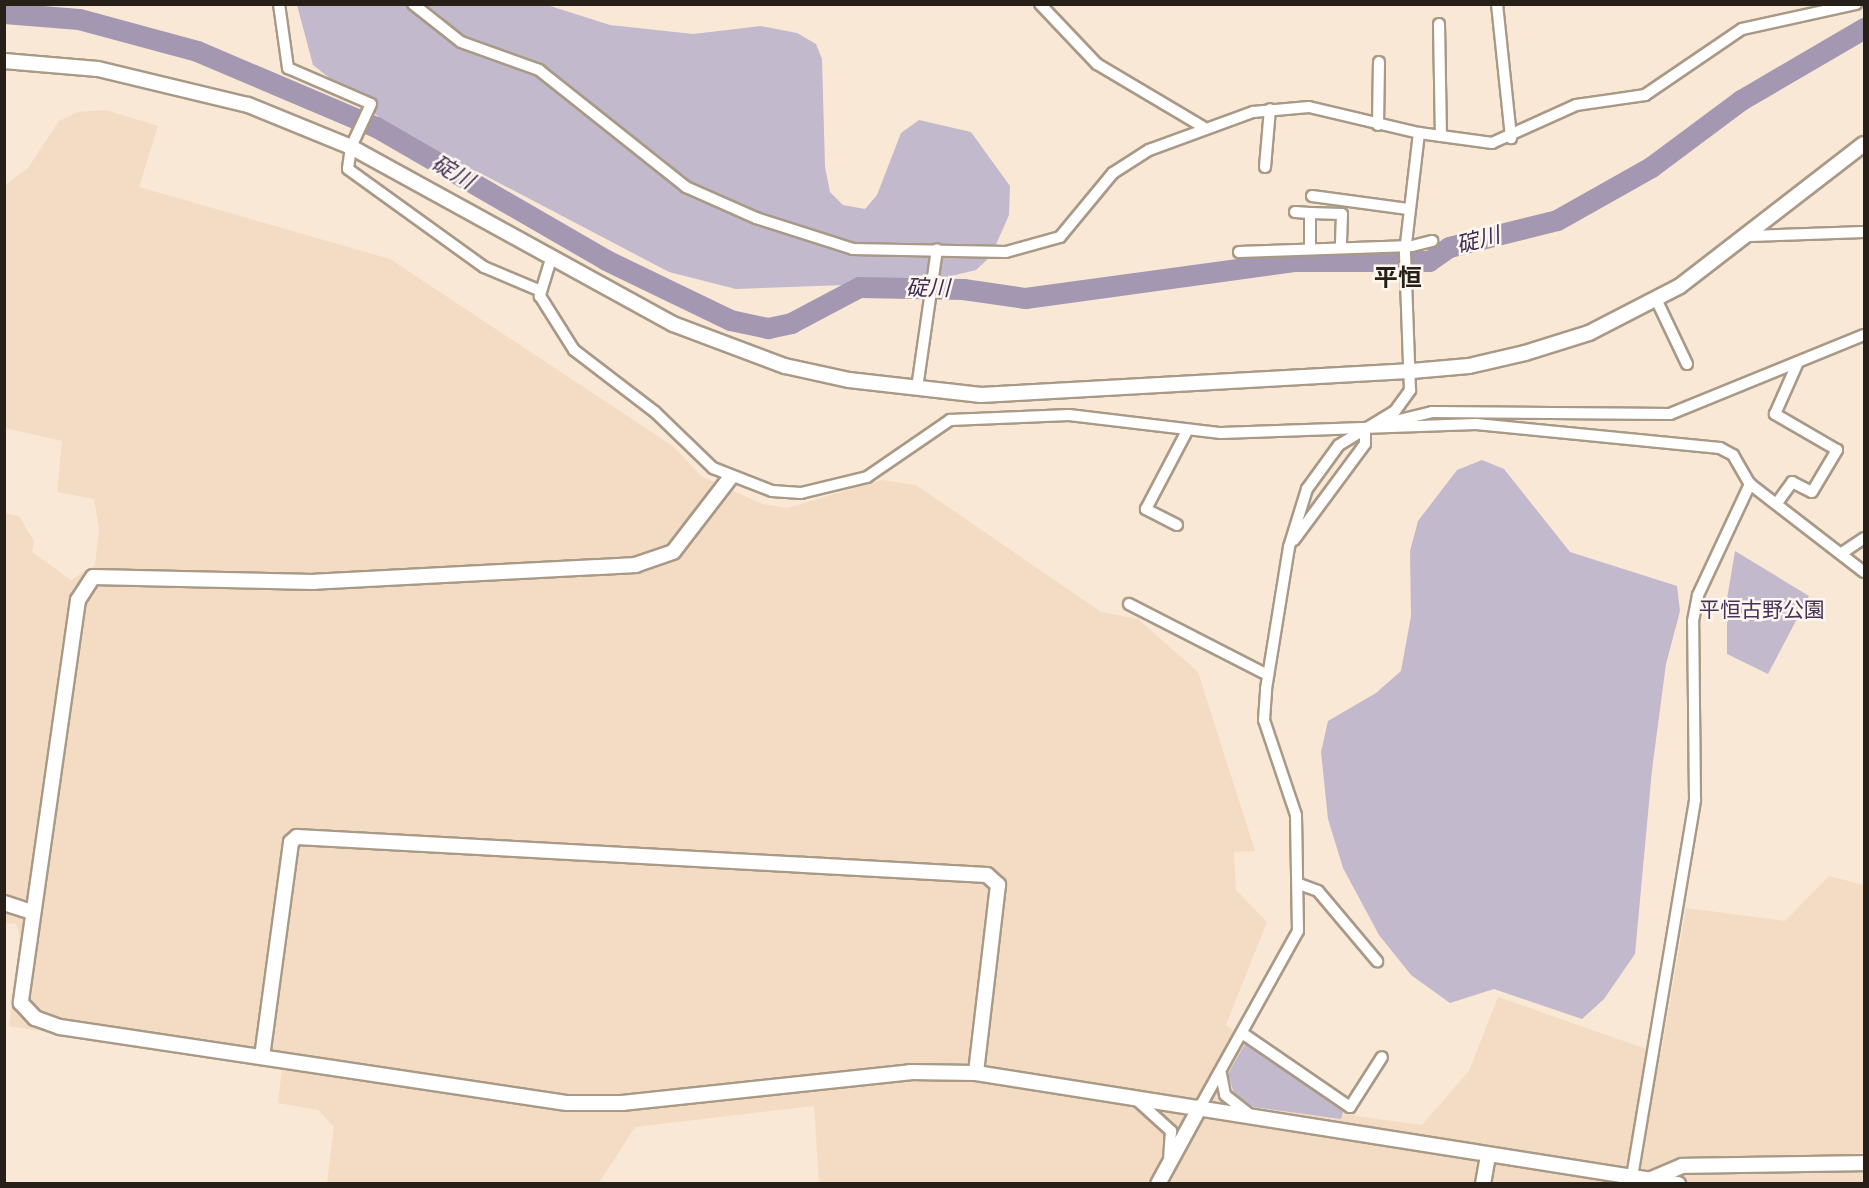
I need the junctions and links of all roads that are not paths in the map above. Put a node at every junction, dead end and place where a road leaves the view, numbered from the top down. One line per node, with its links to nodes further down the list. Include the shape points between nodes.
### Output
1 (279, 4): 16 (street, via 288,68 371,104)
2 (413, 4): 27 (street, via 461,42 539,70 686,187 835,246)
3 (1040, 4): 11 (street, via 1097,64)
4 (1497, 4): 14 (street)
5 (1856, 4): 14 (street, via 1742,29 1645,95 1576,105)
6 (1439, 24): 13 (street)
7 (4, 61): 16 (street, via 98,69 197,89)
8 (1379, 62): 10 (street)
9 (1269, 109): 10 (street, via 1309,107); 11 (street); 17 (street)
10 (1378, 125): 12 (street)
11 (1203, 127): 27 (street, via 1149,150 1113,173 1060,237 1006,252)
12 (1419, 134): 13 (street); 19 (street)
13 (1441, 136): 14 (street, via 1492,143)
14 (1511, 138)
15 (1864, 144): 23 (street)
16 (351, 147): 30 (street); 31 (street, via 348,169 358,177 484,267)
17 (1264, 167)
18 (1312, 195): 19 (street)
19 (1408, 208): 28 (street)
20 (1296, 212): 21 (street)
21 (1310, 213): 25 (street); 26 (street, via 1342,214)
22 (1864, 232): 23 (street)
23 (1750, 236): 32 (street)
24 (1432, 241): 28 (street)
25 (1311, 247): 26 (street); 29 (street)
26 (1341, 247): 28 (street)
27 (937, 249): 37 (street)
28 (1405, 249): 36 (street)
29 (1239, 252)
30 (551, 259): 31 (street); 37 (street, via 674,324 742,351 849,381)
31 (540, 291): 40 (street, via 547,314 574,350)
32 (1656, 298): 35 (street); 36 (street, via 1589,333 1536,350 1469,366)
33 (1864, 335): 34 (street)
34 (1798, 362): 38 (street, via 1670,414 1432,412); 42 (street, via 1775,414 1837,450 1812,492 1792,482)
35 (1687, 364)
36 (1412, 371): 37 (street, via 981,395); 38 (street, via 1404,402)
37 (917, 388)
38 (1365, 430): 39 (street, via 1350,425); 41 (street, via 1436,422 1704,446 1733,455); 45 (street, via 1365,444); 45 (street, via 1339,445 1320,466)
39 (1187, 431): 40 (street, via 1069,416 950,420 856,482 787,494); 43 (street, via 1146,509)
40 (730, 478): 52 (street, via 673,552 658,562 303,582 93,576 78,600)
41 (1750, 484): 42 (street); 64 (street, via 1702,585 1693,621 1695,800)
42 (1777, 503): 46 (street)
43 (1177, 525)
44 (1864, 538): 46 (street)
45 (1289, 547): 49 (street)
46 (1842, 553): 47 (street)
47 (1864, 572)
48 (1129, 604): 49 (street)
49 (1268, 675): 50 (street, via 1264,720 1296,815)
50 (1299, 884): 53 (street, via 1318,891); 54 (street, via 1298,931)
51 (4, 903): 52 (street)
52 (31, 912): 55 (street, via 21,1003 35,1018 60,1027)
53 (1377, 961)
54 (1242, 1033): 56 (street, via 1350,1107); 57 (street)
55 (262, 1057): 58 (street, via 567,1103 622,1103 910,1072); 58 (street, via 291,842 297,837 987,875 998,885)
56 (1382, 1057)
57 (1222, 1068): 60 (street); 61 (street, via 1225,1095)
58 (976, 1073): 59 (street)
59 (1130, 1096): 60 (street); 65 (street, via 1152,1110 1171,1131)
60 (1200, 1107): 61 (street); 65 (street)
61 (1252, 1116): 62 (street)
62 (1488, 1156): 64 (street); 67 (street)
63 (1864, 1163): 66 (street, via 1683,1166)
64 (1632, 1177): 66 (street)
65 (1161, 1178)
66 (1649, 1180): 68 (street)
67 (1483, 1184)
68 (1678, 1184)

